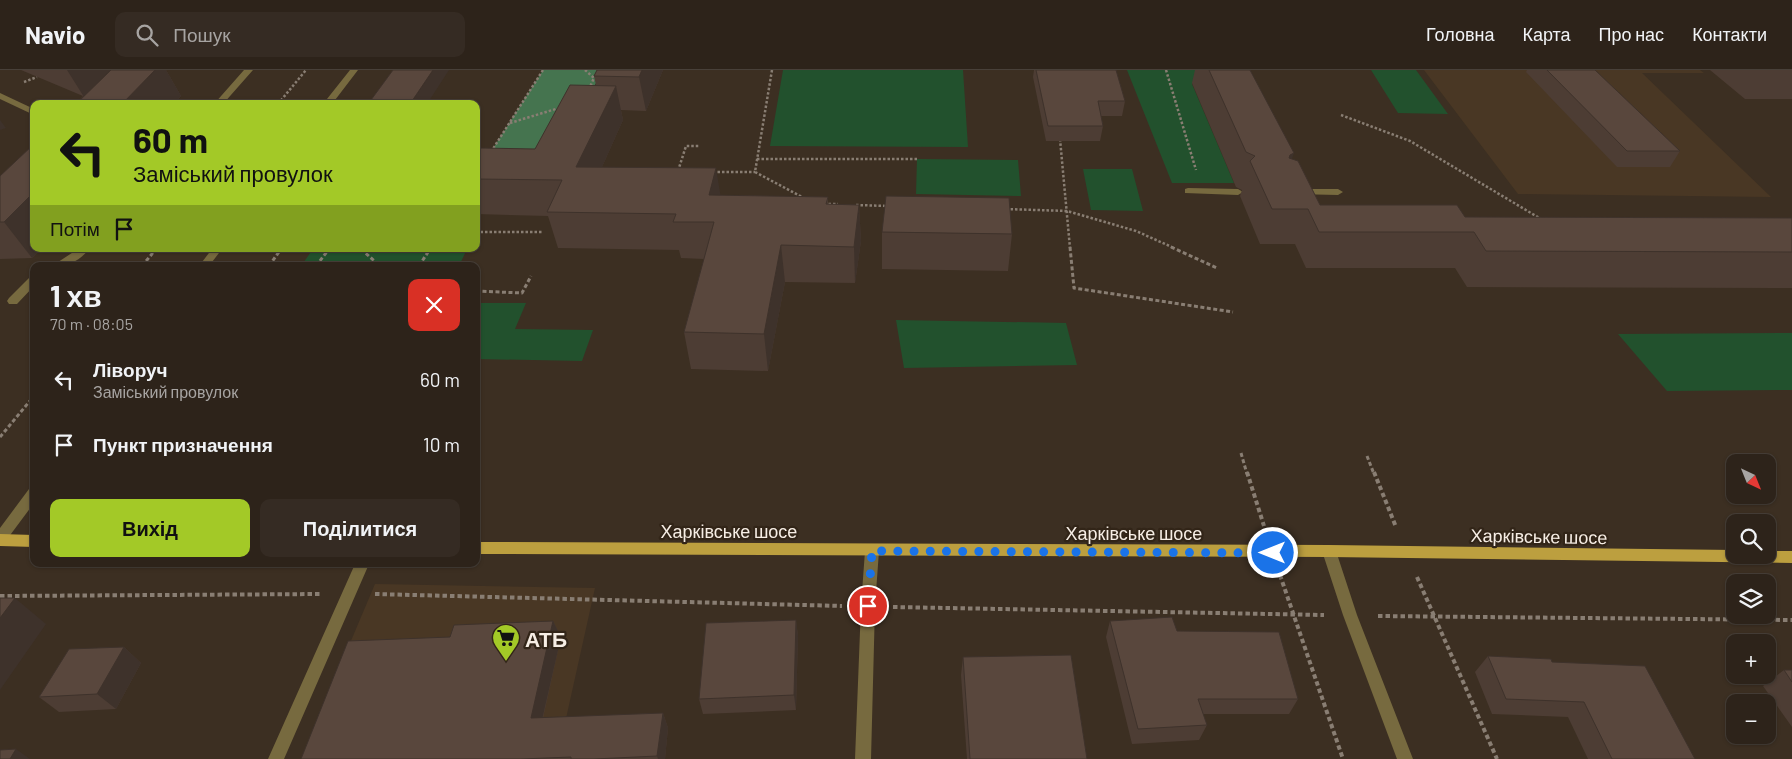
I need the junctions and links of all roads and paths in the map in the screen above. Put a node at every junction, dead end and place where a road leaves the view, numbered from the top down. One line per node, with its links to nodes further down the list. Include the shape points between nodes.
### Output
1 (249, 70): 13 (street)
2 (306, 70): 14 (path)
3 (354, 70): 15 (street)
4 (543, 70): 19 (path)
5 (585, 70): 10 (path)
6 (598, 70): 10 (path)
7 (772, 70): 24 (path)
8 (1166, 70): 29 (path)
9 (600, 74): 10 (path)
10 (594, 78): 11 (path)
11 (586, 94)
12 (0, 96): 17 (street)
13 (222, 100)
14 (281, 100)
15 (330, 100)
16 (564, 107): 19 (path)
17 (30, 110)
18 (1341, 115): 40 (path, via 1410,141 1547,222)
19 (510, 123): 22 (path)
20 (1059, 133): 39 (path)
21 (700, 146): 25 (path, via 686,146 677,172)
22 (488, 157)
23 (917, 158): 24 (path)
24 (757, 159): 27 (path)
25 (687, 172)
26 (706, 172): 27 (path)
27 (754, 172): 33 (path)
28 (1188, 191): 29 (street)
29 (1202, 191): 30 (street)
30 (1238, 192)
31 (1284, 192): 32 (street)
32 (1338, 192)
33 (806, 199)
34 (815, 204): 35 (path)
35 (844, 205)
36 (854, 205): 37 (path)
37 (892, 206)
38 (999, 209): 39 (path)
39 (1066, 211): 53 (path, via 1136,231); 58 (path, via 1074,288)
40 (1537, 222)
41 (480, 232): 42 (path)
42 (542, 232)
43 (81, 252): 48 (street)
44 (154, 252): 49 (path)
45 (215, 252): 50 (street)
46 (327, 252): 51 (path)
47 (364, 252): 52 (path)
48 (65, 262)
49 (145, 262)
50 (207, 262)
51 (319, 262)
52 (376, 262)
53 (1217, 268)
54 (531, 276): 56 (path, via 522,293)
55 (30, 283): 57 (street)
56 (480, 291)
57 (13, 301)
58 (1233, 312)
59 (30, 401): 60 (path)
60 (0, 437)
61 (1241, 453): 69 (path)
62 (1366, 456): 70 (path)
63 (30, 498): 64 (street)
64 (0, 539): 65 (main road)
65 (30, 541)
66 (480, 548): 67 (main road, Харківське шосе)
67 (872, 551): 69 (main road, Харківське шосе); 75 (street)
68 (1329, 552): 69 (main road, Харківське шосе); 70 (main road, Харківське шосе); 76 (street)
69 (1273, 553): 77 (path)
70 (1407, 554): 71 (main road, Харківське шосе); 78 (path)
71 (1790, 560)
72 (361, 567): 73 (street)
73 (349, 593): 74 (path); 75 (path); 80 (street)
74 (0, 596)
75 (868, 606): 77 (path); 81 (street)
76 (1350, 615): 77 (path); 78 (path); 83 (street)
77 (1294, 616): 82 (path)
78 (1434, 617): 79 (path); 84 (path)
79 (1792, 620)
80 (276, 759)
81 (863, 759)
82 (1343, 759)
83 (1406, 759)
84 (1497, 759)

